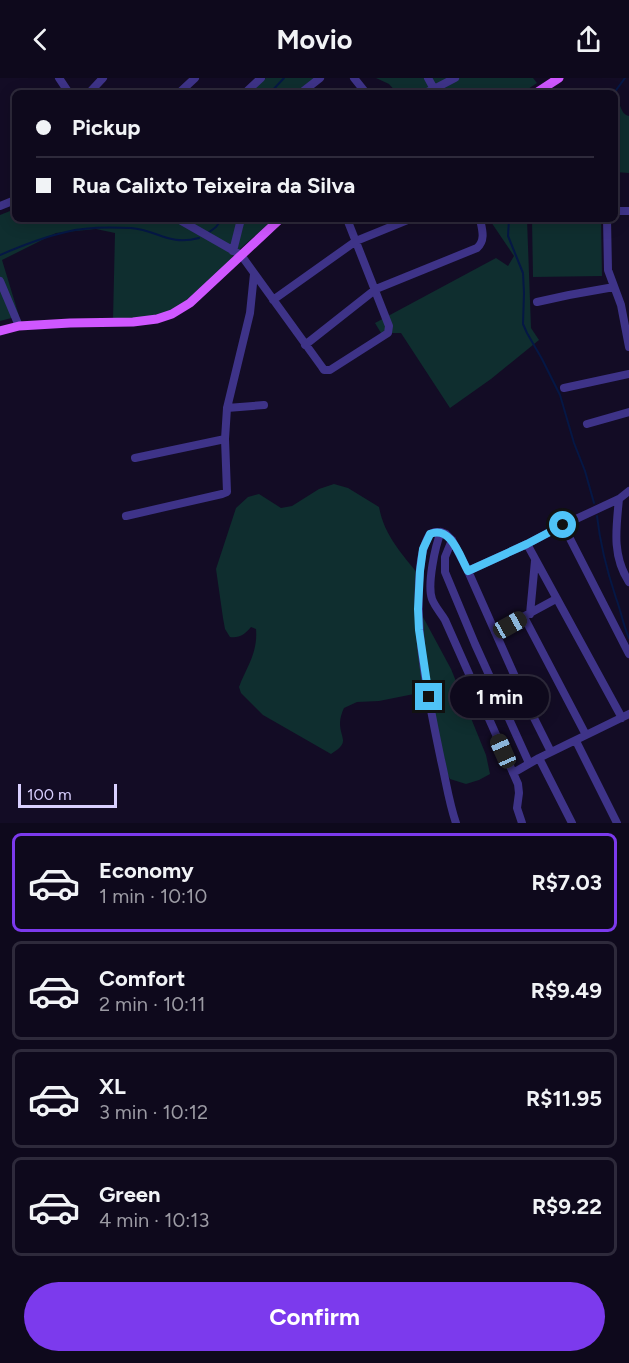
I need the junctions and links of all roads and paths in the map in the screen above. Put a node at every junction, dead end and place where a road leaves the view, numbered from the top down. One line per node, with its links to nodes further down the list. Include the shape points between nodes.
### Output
1 (103, 78): 10 (street)
2 (195, 78): 11 (street)
3 (261, 78): 12 (street)
4 (320, 78): 13 (street)
5 (354, 78): 14 (street)
6 (428, 78): 9 (street)
7 (455, 78): 9 (street)
8 (560, 78): 15 (main road)
9 (434, 89)
10 (92, 90)
11 (182, 90)
12 (248, 90)
13 (304, 90)
14 (364, 90)
15 (541, 90)
16 (183, 222): 24 (street)
17 (241, 222): 24 (street)
18 (276, 222): 24 (main road)
19 (348, 222): 23 (street)
20 (403, 222): 23 (street)
21 (480, 222): 28 (street, via 483,239 477,248)
22 (607, 222): 27 (street, via 608,270)
23 (356, 241): 28 (street); 29 (street)
24 (237, 253): 25 (street); 31 (main road, via 190,303 172,314 133,322)
25 (254, 274): 29 (street); 38 (street, via 250,314)
26 (0, 281): 31 (street)
27 (614, 287): 30 (street); 34 (street)
28 (376, 289): 33 (street); 33 (street, via 388,333 330,370 324,370)
29 (273, 300): 33 (street)
30 (537, 302)
31 (19, 326): 32 (main road)
32 (0, 331)
33 (305, 345)
34 (629, 347)
35 (629, 374): 36 (street)
36 (564, 388)
37 (264, 405): 38 (street)
38 (227, 408): 41 (street)
39 (629, 412): 40 (street)
40 (587, 424)
41 (225, 439): 42 (street); 45 (street, via 227,492)
42 (135, 458)
43 (629, 491): 44 (street)
44 (619, 500): 46 (street); 52 (street, via 617,550)
45 (126, 516)
46 (563, 525): 49 (street); 56 (street)
47 (441, 532): 48 (street); 63 (street, via 435,551 432,600 445,620); 64 (street, via 430,534 423,549 419,630 432,715)
48 (452, 540): 51 (street); 62 (street, via 445,557 445,572)
49 (527, 544): 50 (street); 51 (street)
50 (535, 560): 53 (street); 54 (street)
51 (468, 571): 55 (street)
52 (629, 582)
53 (555, 599): 54 (street); 57 (street)
54 (527, 615): 55 (street); 58 (street)
55 (495, 632): 60 (street)
56 (629, 654)
57 (625, 716): 58 (street)
58 (586, 735): 59 (street)
59 (576, 741): 60 (street); 67 (street)
60 (551, 752): 61 (street)
61 (539, 758): 62 (street); 66 (street)
62 (529, 763): 63 (street)
63 (513, 773): 65 (street, via 519,788 517,808)
64 (456, 823)
65 (522, 823)
66 (572, 823)
67 (617, 823)

